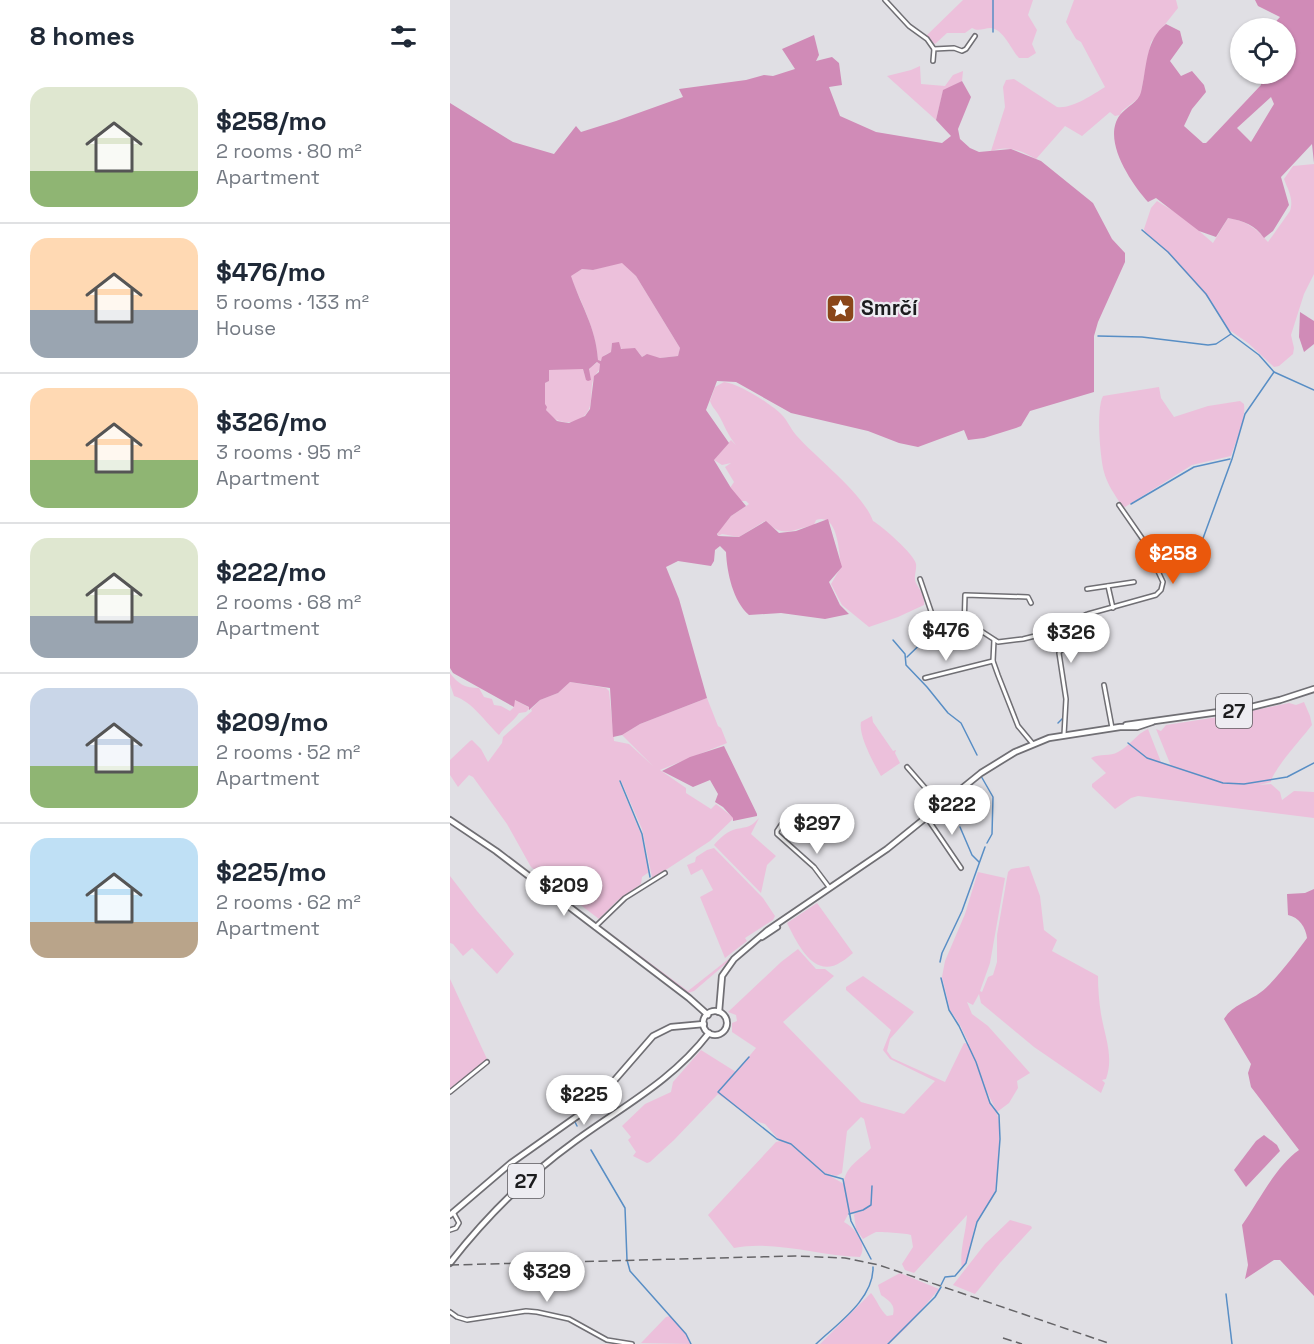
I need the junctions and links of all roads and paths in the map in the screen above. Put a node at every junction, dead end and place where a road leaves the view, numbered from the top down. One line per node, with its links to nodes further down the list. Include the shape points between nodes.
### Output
1 (885, 0): 3 (street)
2 (975, 36): 3 (street, via 962,51)
3 (934, 49): 4 (street)
4 (933, 61)
5 (1119, 505): 11 (street, via 1144,541 1163,582 1156,595)
6 (920, 579): 14 (street, via 934,620)
7 (1134, 582): 8 (street)
8 (1108, 586): 9 (street); 11 (street)
9 (1088, 589)
10 (1031, 603): 13 (street, via 1027,597 964,595)
11 (1113, 608): 12 (street)
12 (1086, 615): 16 (street, via 1066,623 1046,622 1042,634 1006,642); 22 (street, via 1059,653 1066,699)
13 (964, 630): 14 (street); 16 (street, via 980,630)
14 (948, 633): 15 (street)
15 (939, 636)
16 (994, 640): 17 (street)
17 (993, 661): 18 (street); 23 (street, via 1018,726)
18 (925, 678)
19 (1104, 685): 21 (street)
20 (1314, 688): 21 (main road, 27, via 1247,708)
21 (1112, 728): 22 (main road, 27)
22 (1064, 735): 23 (main road, 27)
23 (1033, 744): 25 (main road, 27, via 981,772)
24 (907, 767): 25 (street)
25 (940, 805): 26 (main road, 27)
26 (926, 817): 29 (street); 31 (main road, 27)
27 (450, 820): 32 (main road)
28 (781, 825): 31 (street, via 778,835 814,867)
29 (961, 868)
30 (665, 873): 32 (street, via 625,898)
31 (830, 889): 33 (main road, 27, via 756,941 724,970)
32 (597, 925): 34 (main road)
33 (719, 1012): 34 (main road); 36 (main road, 27, via 726,1018 726,1028 719,1034)
34 (708, 1015): 35 (main road)
35 (704, 1024): 36 (main road); 39 (main road, via 672,1027 656,1034 593,1106 512,1163)
36 (709, 1033): 41 (main road, 27, via 660,1084 535,1172 495,1210)
37 (487, 1062): 38 (street)
38 (450, 1092)
39 (452, 1213): 40 (street, via 459,1223)
40 (450, 1230)
41 (450, 1263)
42 (450, 1312): 43 (street, via 467,1320 537,1312 569,1319 607,1340)
43 (632, 1344)

